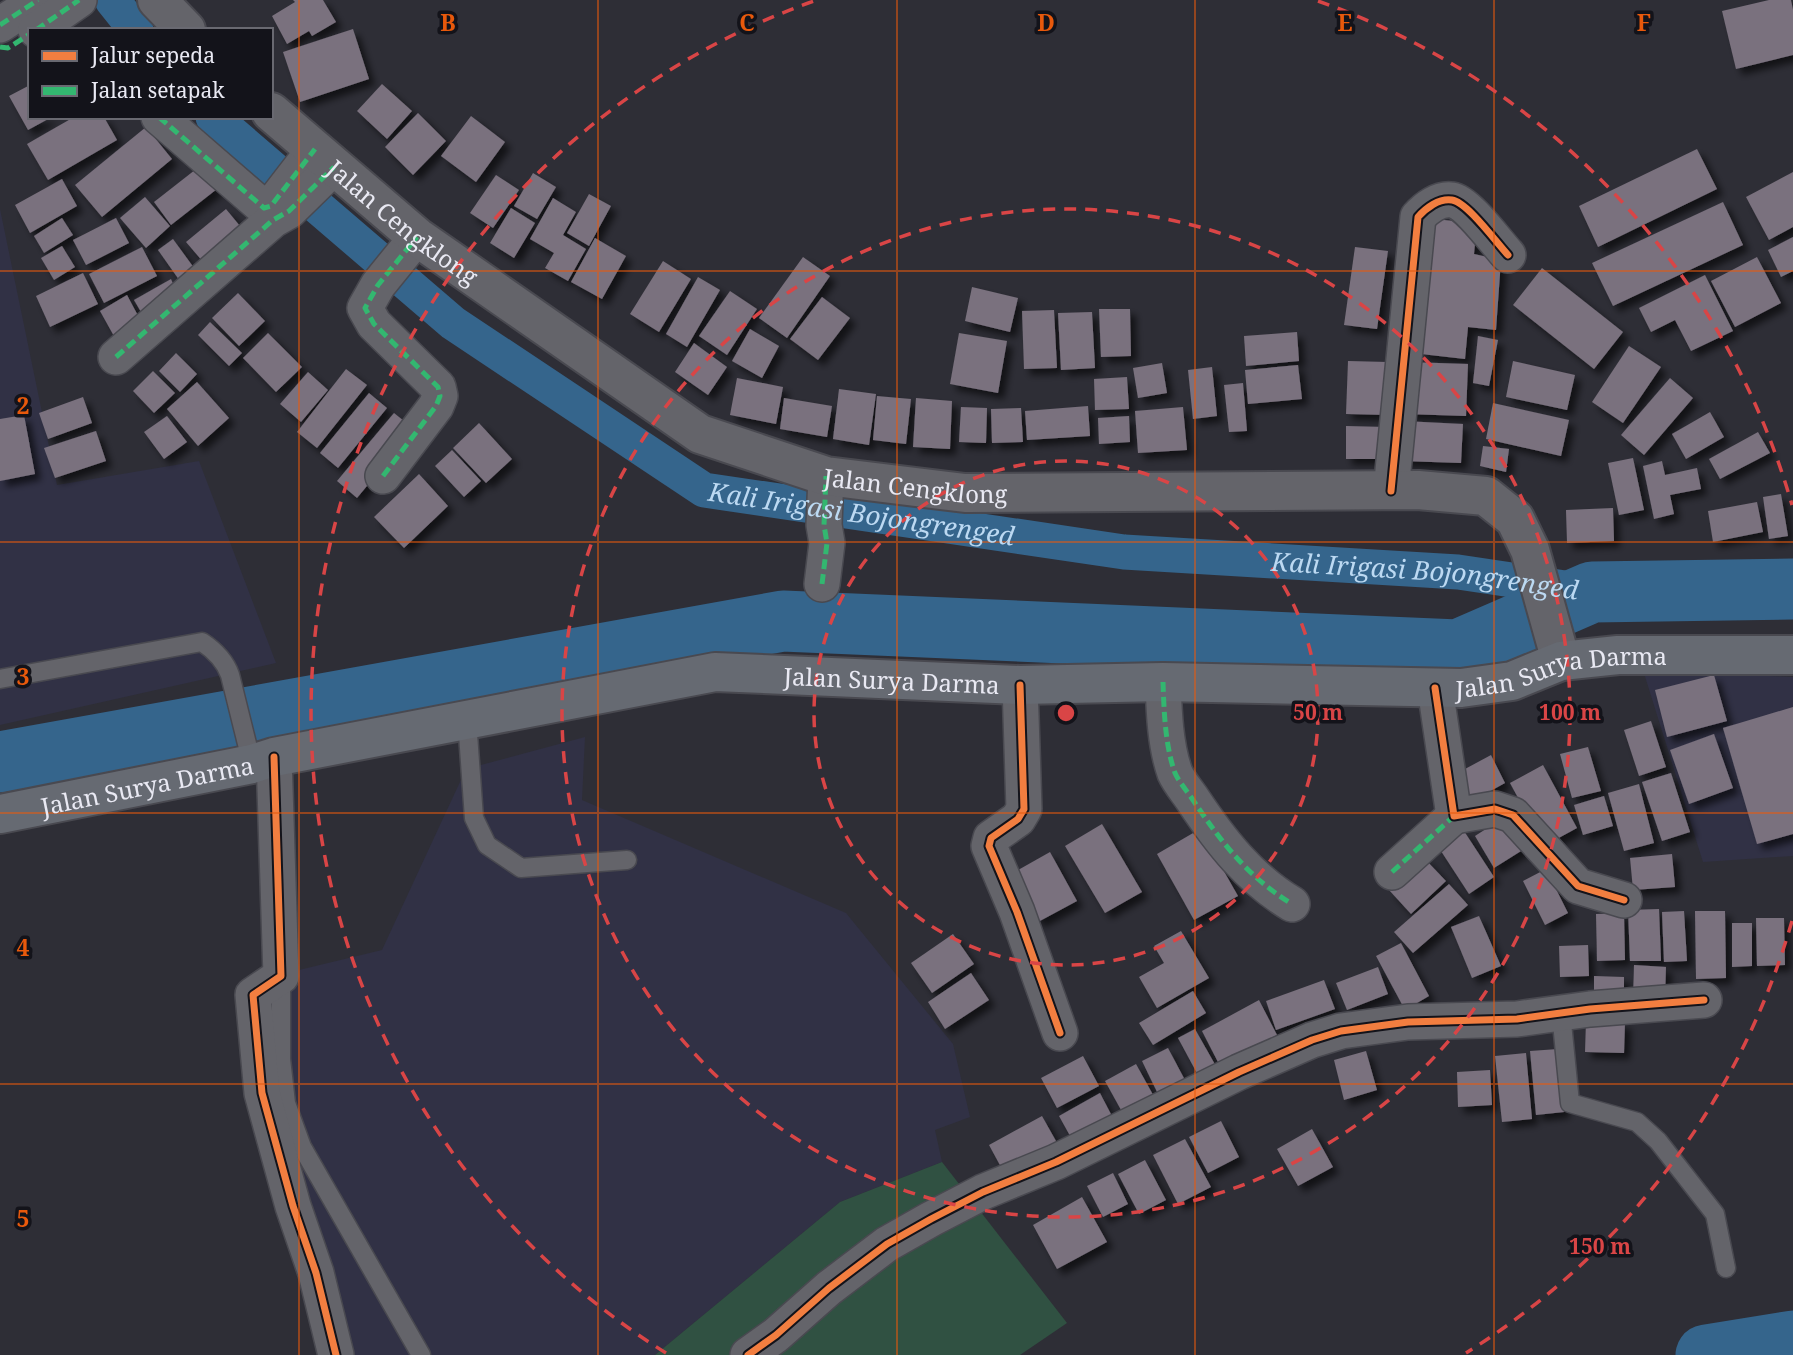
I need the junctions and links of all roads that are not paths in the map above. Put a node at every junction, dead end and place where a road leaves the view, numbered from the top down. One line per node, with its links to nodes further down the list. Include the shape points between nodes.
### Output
1 (79, 0): 3 (street)
2 (157, 0): 4 (main road)
3 (25, 20): 5 (street, via 8,48)
4 (184, 28)
5 (0, 47)
6 (273, 114): 8 (main road, Jalan Cengklong)
7 (161, 119): 9 (street, via 264,208)
8 (319, 165): 9 (street); 10 (main road, Jalan Cengklong)
9 (283, 204): 12 (street, via 273,220)
10 (412, 244): 13 (street, via 365,308 438,387 440,396); 15 (main road, Jalan Cengklong, via 700,434)
11 (1508, 255): 14 (street, via 1461,204 1450,199 1426,208 1418,217)
12 (116, 357)
13 (383, 476)
14 (1391, 491): 15 (main road, Jalan Cengklong); 17 (main road, Jalan Cengklong, via 1486,496 1515,519 1530,550)
15 (825, 497): 16 (street, via 827,543)
16 (822, 584)
17 (1558, 647): 18 (main road, Jalan Surya Darma, via 1618,655); 22 (main road, Jalan Surya Darma, via 1512,681)
18 (1793, 655)
19 (0, 679): 24 (lane, via 202,642 227,667)
20 (1163, 682): 21 (main road, Jalan Surya Darma); 22 (main road, Jalan Surya Darma); 30 (street, via 1164,719 1175,774 1247,871)
21 (1020, 685): 23 (main road, Jalan Surya Darma, via 715,673); 34 (street, via 1024,808 1018,819 990,838 989,846)
22 (1435, 688): 26 (street)
23 (467, 720): 24 (main road, Jalan Surya Darma); 27 (lane, via 474,818 487,845 521,868)
24 (258, 755): 25 (main road, Jalan Surya Darma); 31 (street)
25 (0, 814)
26 (1454, 816): 28 (street); 29 (street, via 1494,809 1513,815 1578,886)
27 (626, 860)
28 (1392, 872)
29 (1624, 900)
30 (1293, 904)
31 (281, 976): 36 (street, via 253,995 262,1093); 37 (lane, via 286,1102 302,1147)
32 (1704, 1000): 33 (street)
33 (1561, 1013): 35 (lane, via 1570,1103 1637,1122 1658,1141 1715,1214); 38 (street, via 1408,1022 1341,1031 1312,1040 931,1219 887,1244)
34 (1060, 1033)
35 (1726, 1268)
36 (336, 1355)
37 (421, 1355)
38 (748, 1355)

